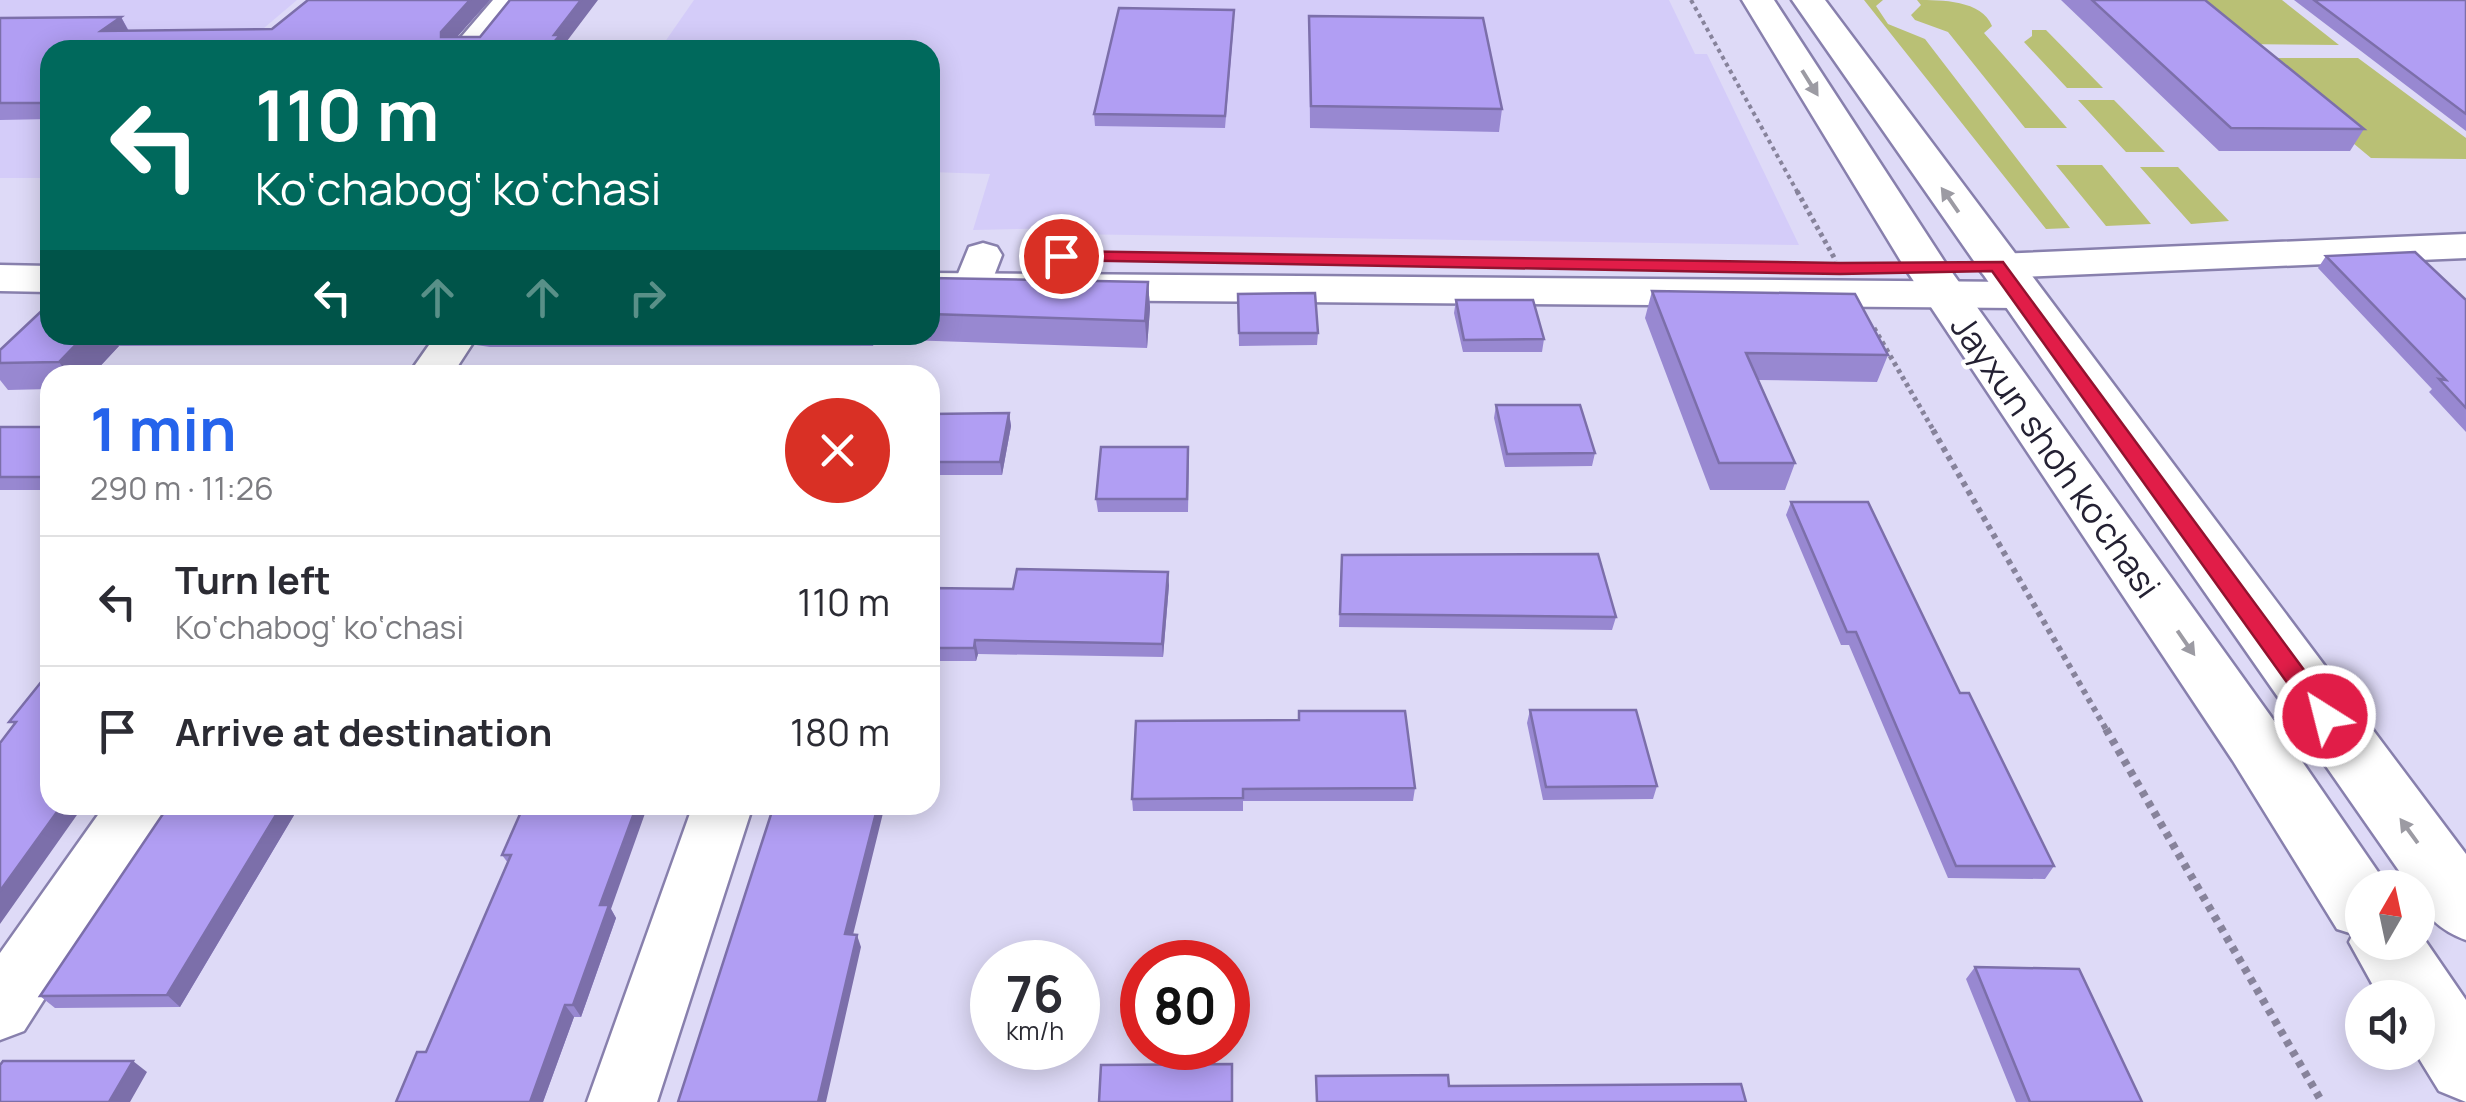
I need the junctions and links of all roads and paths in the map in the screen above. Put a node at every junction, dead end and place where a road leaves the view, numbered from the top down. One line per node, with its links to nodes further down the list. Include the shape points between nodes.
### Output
1 (510, 0): 4 (street)
2 (1692, 0): 13 (path)
3 (1787, 7): 12 (main road, Jayxun shoh ko'chasi, one-way to 3); 14 (main road, Jayxun shoh ko'chasi, one-way to 14)
4 (475, 40)
5 (2466, 246): 12 (street)
6 (0, 251): 7 (main road)
7 (40, 251)
8 (940, 262): 9 (main road)
9 (962, 276): 13 (main road)
10 (0, 278): 11 (main road)
11 (40, 279)
12 (2008, 280): 14 (main road); 18 (main road, Jayxun shoh ko'chasi, one-way to 12)
13 (1848, 282): 14 (main road); 23 (path)
14 (1936, 282): 17 (main road, Jayxun shoh ko'chasi, one-way to 17)
15 (131, 815): 20 (street)
16 (720, 815): 22 (street)
17 (2345, 882)
18 (2466, 910)
19 (2398, 960): 21 (main road)
20 (0, 1008)
21 (2466, 1065)
22 (622, 1102)
23 (2322, 1102)

